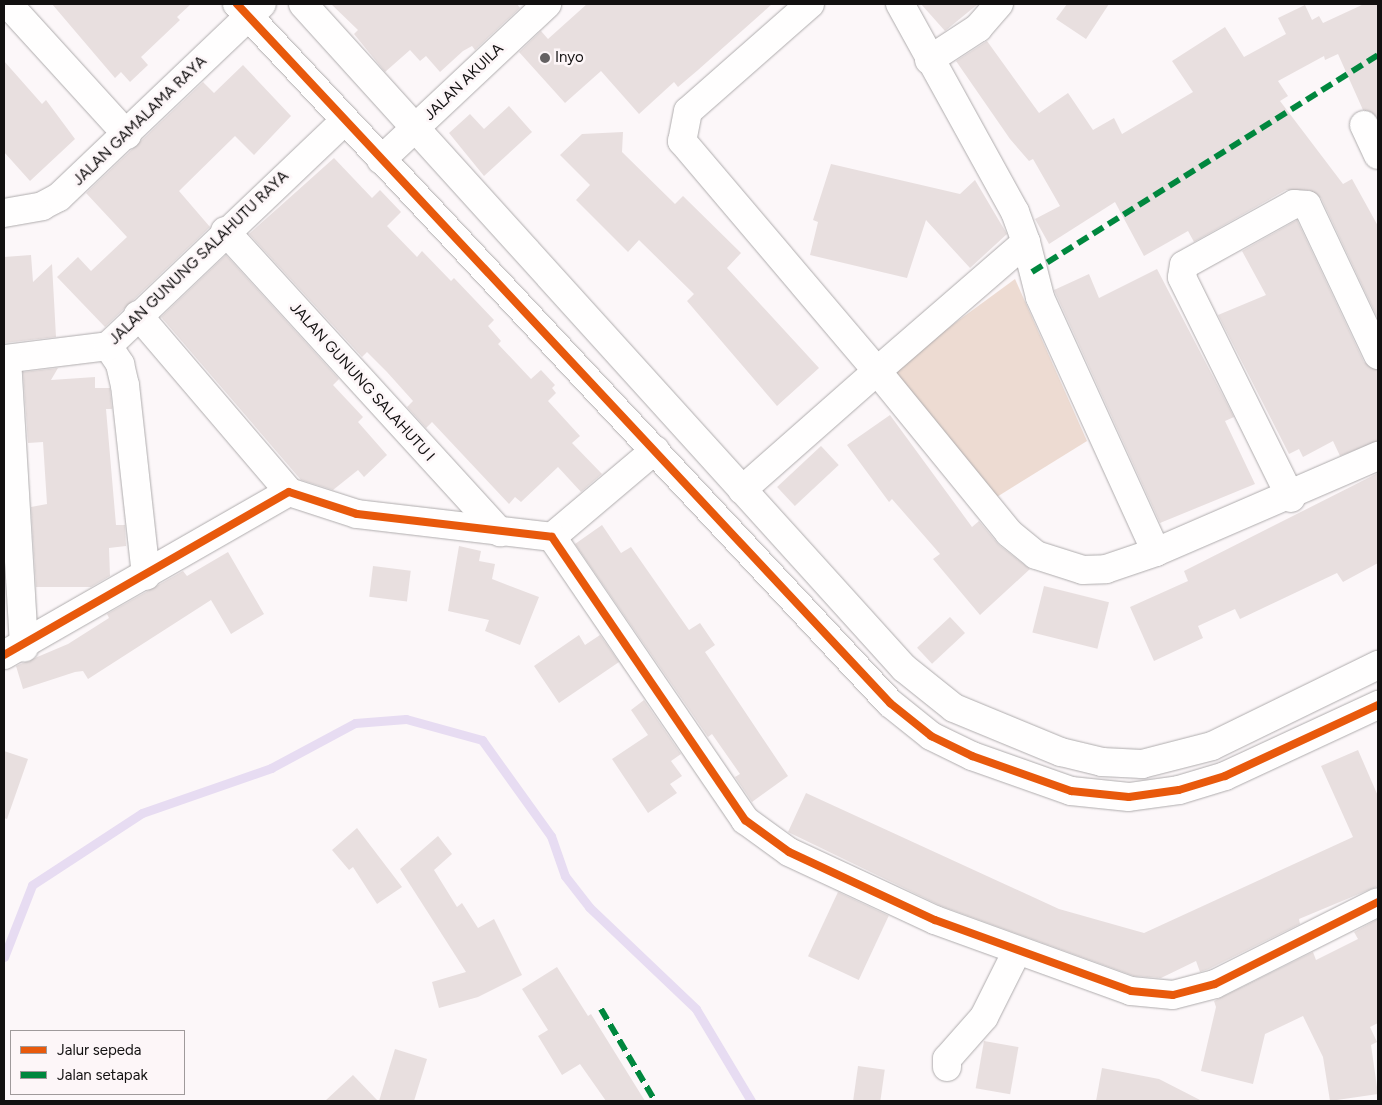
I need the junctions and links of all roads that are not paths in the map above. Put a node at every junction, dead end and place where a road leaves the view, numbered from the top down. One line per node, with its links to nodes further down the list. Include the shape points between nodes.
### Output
1 (303, 4): 11 (street)
2 (547, 4): 11 (street, JALAN AKUILA)
3 (810, 4): 22 (street, via 688,111 682,141)
4 (900, 4): 8 (street)
5 (999, 4): 8 (street, via 978,28)
6 (7, 7): 12 (street)
7 (249, 8): 9 (street); 12 (street, JALAN GAMALAMA RAYA)
8 (929, 60): 17 (street, via 1015,212)
9 (345, 120): 14 (street); 16 (street, JALAN GUNUNG SALAHUTU RAYA)
10 (1364, 125): 13 (street)
11 (416, 129): 14 (street, JALAN AKUILA); 25 (street)
12 (127, 136): 15 (street, JALAN GAMALAMA RAYA, via 59,196 42,206)
13 (1378, 155)
14 (381, 160): 23 (street)
15 (4, 213)
16 (224, 231): 18 (street, JALAN GUNUNG SALAHUTU RAYA); 28 (street, JALAN GUNUNG SALAHUTU I)
17 (1026, 242): 22 (street); 31 (street, via 1040,297)
18 (138, 315): 19 (street, JALAN GUNUNG SALAHUTU RAYA); 26 (street)
19 (108, 346): 21 (street, JALAN GUNUNG SALAHUTU RAYA); 33 (street, via 120,364 125,385)
20 (1378, 355): 27 (street, via 1307,205 1294,204 1184,265 1182,277)
21 (5, 359): 34 (street)
22 (877, 371): 25 (street); 31 (street, via 1009,533 1036,554 1083,570 1106,569)
23 (655, 450): 29 (street); 32 (street)
24 (1378, 456): 27 (street)
25 (742, 490): 30 (street)
26 (289, 492): 28 (street, via 357,514); 33 (street)
27 (1291, 498): 31 (street)
28 (500, 532): 29 (street)
29 (552, 537): 38 (street, via 745,820 789,852)
30 (789, 542): 32 (street); 35 (street, via 904,668 954,708 1025,739 1102,762 1142,764 1212,746)
31 (1156, 552)
32 (762, 567): 36 (street, via 890,703 931,736 972,756 1071,790 1129,797 1179,790 1225,776)
33 (146, 576): 34 (street)
34 (14, 651)
35 (1378, 665)
36 (1378, 705)
37 (1378, 902): 38 (street, via 1215,984 1173,995 1132,991)
38 (1016, 953): 39 (street, via 984,1017 948,1058)
39 (947, 1067)

